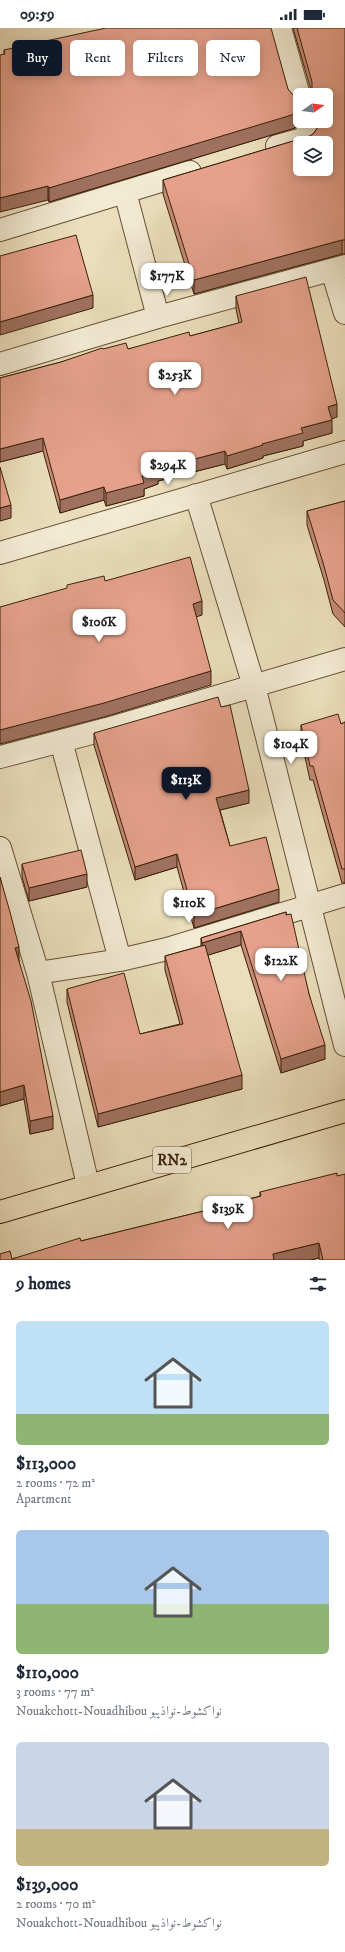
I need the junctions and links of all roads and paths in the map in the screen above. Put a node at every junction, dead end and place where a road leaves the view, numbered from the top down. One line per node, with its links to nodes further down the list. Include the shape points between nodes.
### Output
1 (280, 28): 2 (street)
2 (297, 88)
3 (308, 128): 4 (street, via 306,138)
4 (261, 151)
5 (208, 167): 6 (street)
6 (125, 192): 7 (street); 10 (street)
7 (0, 230)
8 (339, 268): 9 (street); 10 (street)
9 (345, 312)
10 (158, 317): 11 (street)
11 (0, 364)
12 (345, 452): 13 (street)
13 (196, 496): 14 (street); 16 (street)
14 (0, 553)
15 (345, 659): 16 (street)
16 (254, 686): 17 (street); 21 (street)
17 (60, 741): 18 (street); 22 (street)
18 (0, 756)
19 (0, 848): 23 (street)
20 (345, 895): 21 (street)
21 (309, 905): 22 (street, via 167,949); 24 (street)
22 (120, 960): 23 (street)
23 (38, 973): 26 (street)
24 (345, 1045)
25 (345, 1111): 26 (highway, RN2)
26 (88, 1185): 27 (highway, RN2)
27 (0, 1212)

